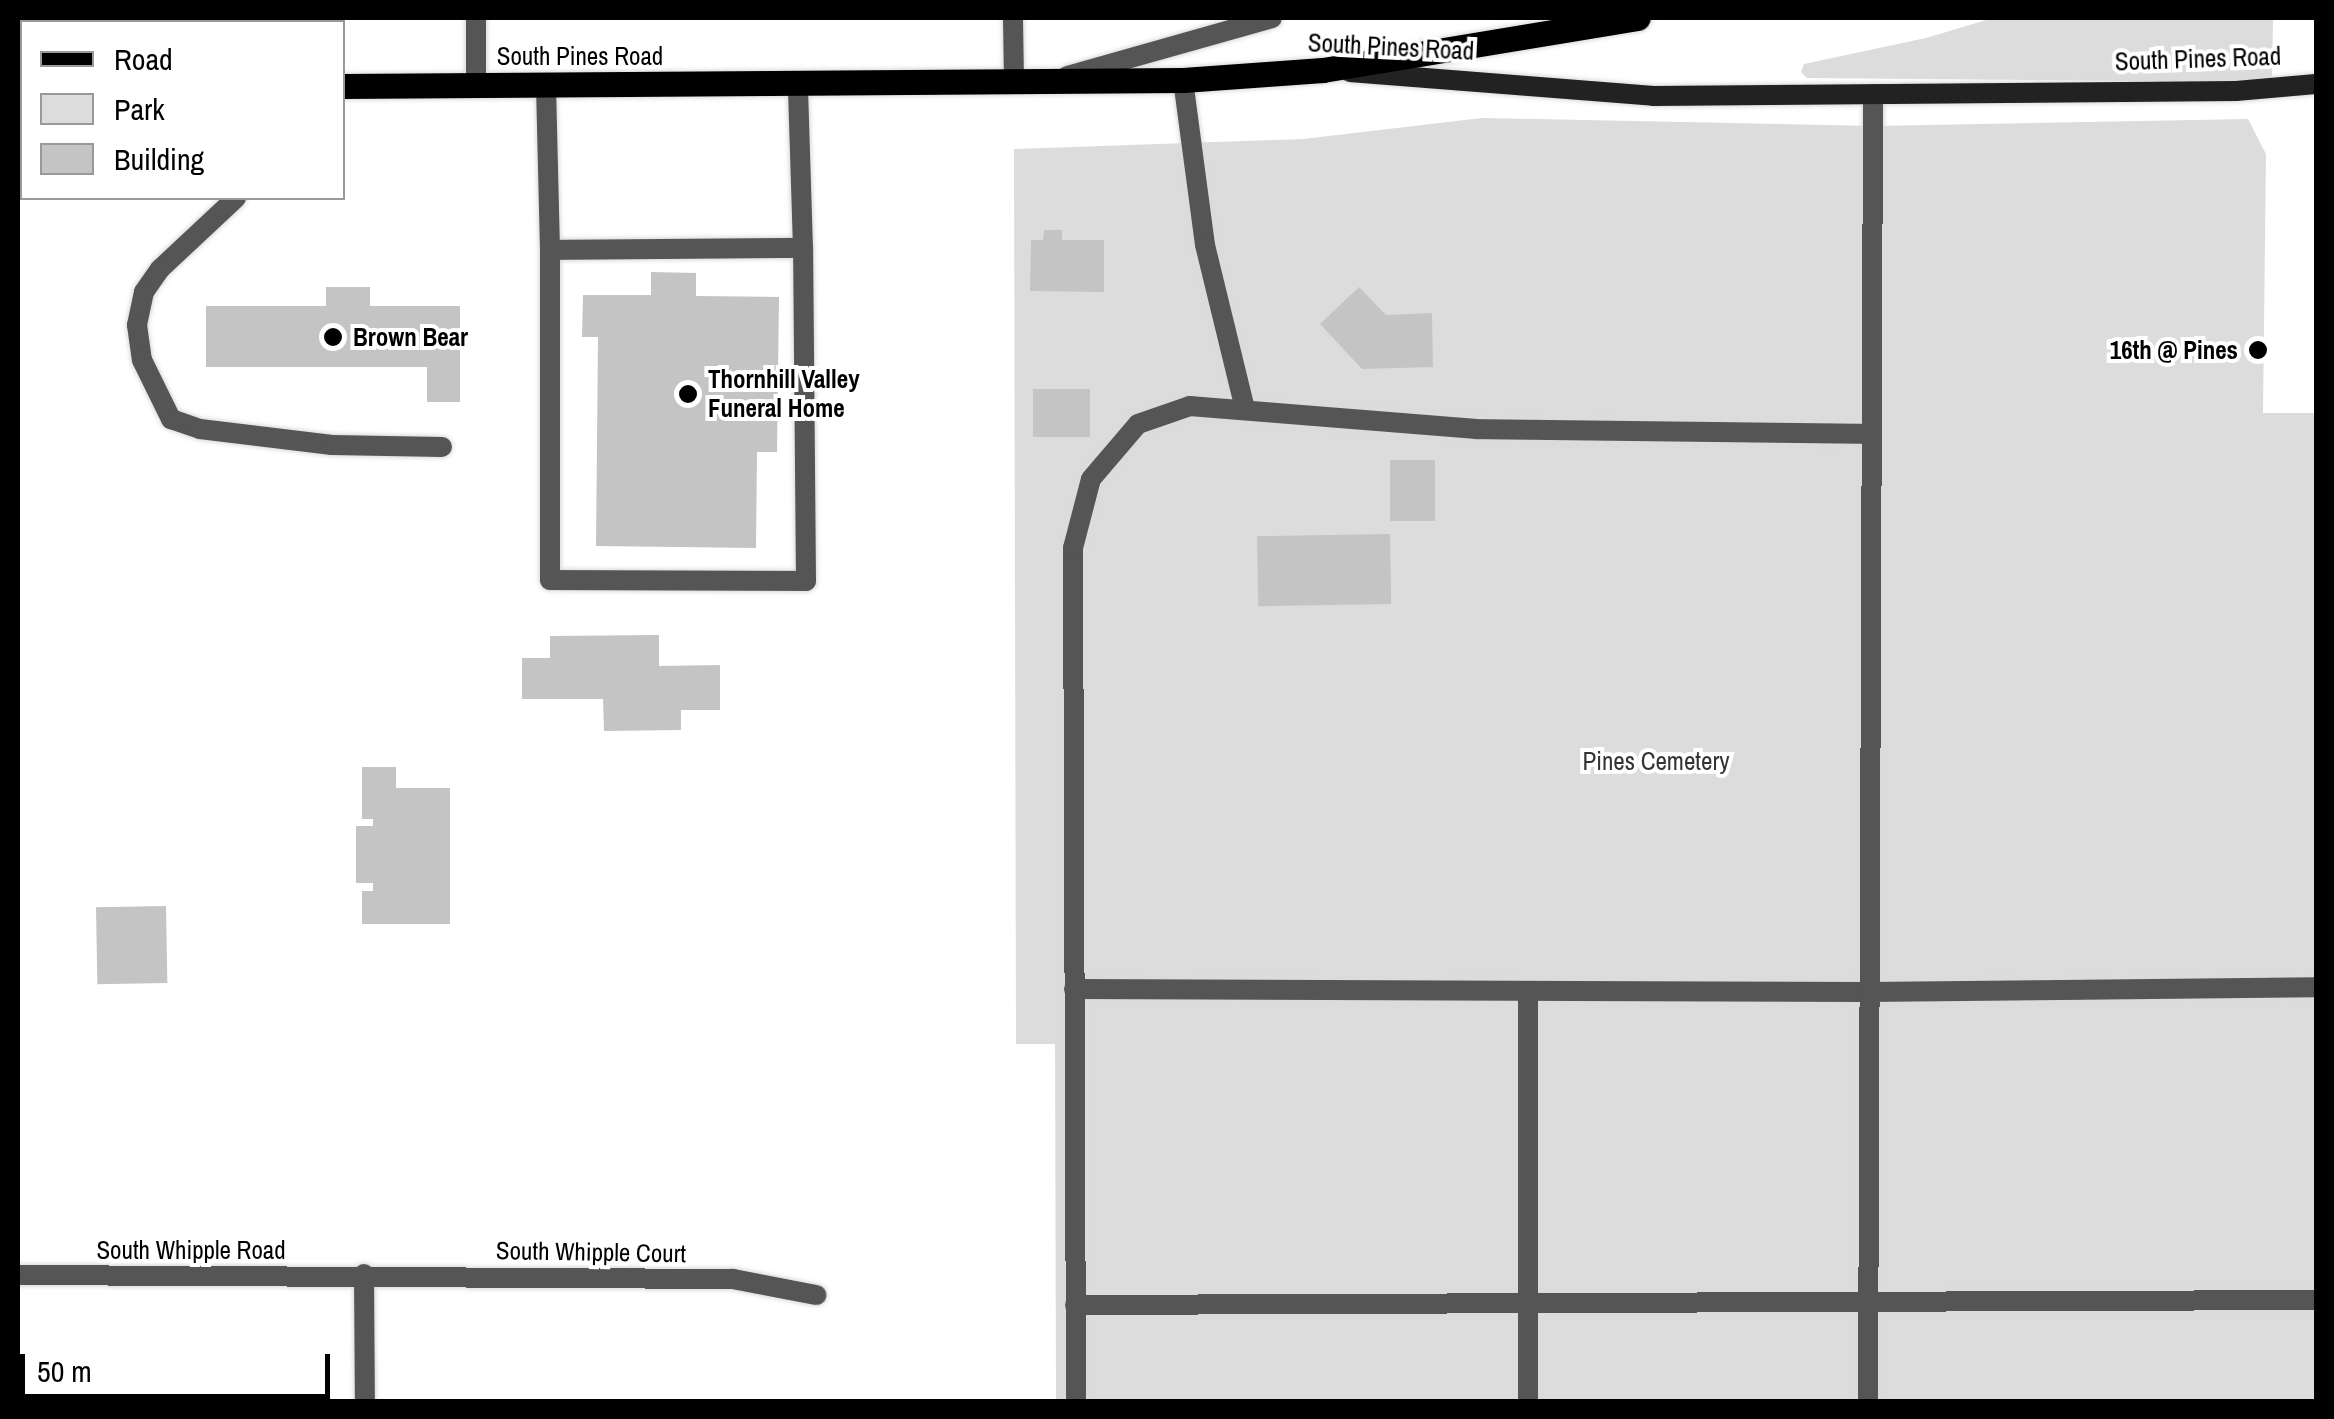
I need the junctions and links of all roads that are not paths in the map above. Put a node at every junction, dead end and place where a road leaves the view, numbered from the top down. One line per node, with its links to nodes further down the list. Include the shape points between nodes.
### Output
1 (476, 18): 11 (street)
2 (1013, 18): 7 (street)
3 (1272, 18): 7 (street)
4 (1638, 18): 5 (main road)
5 (1324, 70): 6 (main road, South Pines Road); 13 (main road, South Pines Road, via 1653,96)
6 (1182, 80): 7 (main road, South Pines Road); 17 (street, via 1205,244)
7 (1024, 84): 9 (main road, South Pines Road)
8 (2316, 84): 13 (main road, South Pines Road, via 2236,92)
9 (798, 85): 12 (main road, South Pines Road); 15 (street)
10 (345, 86): 11 (main road, South Pines Road)
11 (476, 86): 12 (main road, South Pines Road)
12 (546, 86): 16 (street)
13 (1873, 94): 18 (street)
14 (234, 200): 19 (street, via 144,292 137,326 142,360 171,419 200,430 332,445)
15 (803, 248): 16 (street); 16 (street, via 806,581 550,580)
16 (550, 250)
17 (1245, 409): 18 (street, via 1476,429); 21 (street, via 1190,406 1138,424 1090,478 1073,548)
18 (1869, 434): 23 (street)
19 (442, 446)
20 (2316, 987): 23 (street)
21 (1074, 989): 22 (street); 29 (street)
22 (1528, 992): 23 (street); 30 (street)
23 (1867, 992): 27 (street)
24 (364, 1274): 25 (street, South Whipple Road); 26 (street, South Whipple Court, via 733,1279); 31 (street)
25 (18, 1275)
26 (816, 1295)
27 (1868, 1300): 28 (street); 30 (street); 34 (street)
28 (2316, 1300)
29 (1076, 1304): 30 (street); 32 (street)
30 (1528, 1304): 33 (street)
31 (365, 1402)
32 (1076, 1402)
33 (1528, 1402)
34 (1868, 1402)

